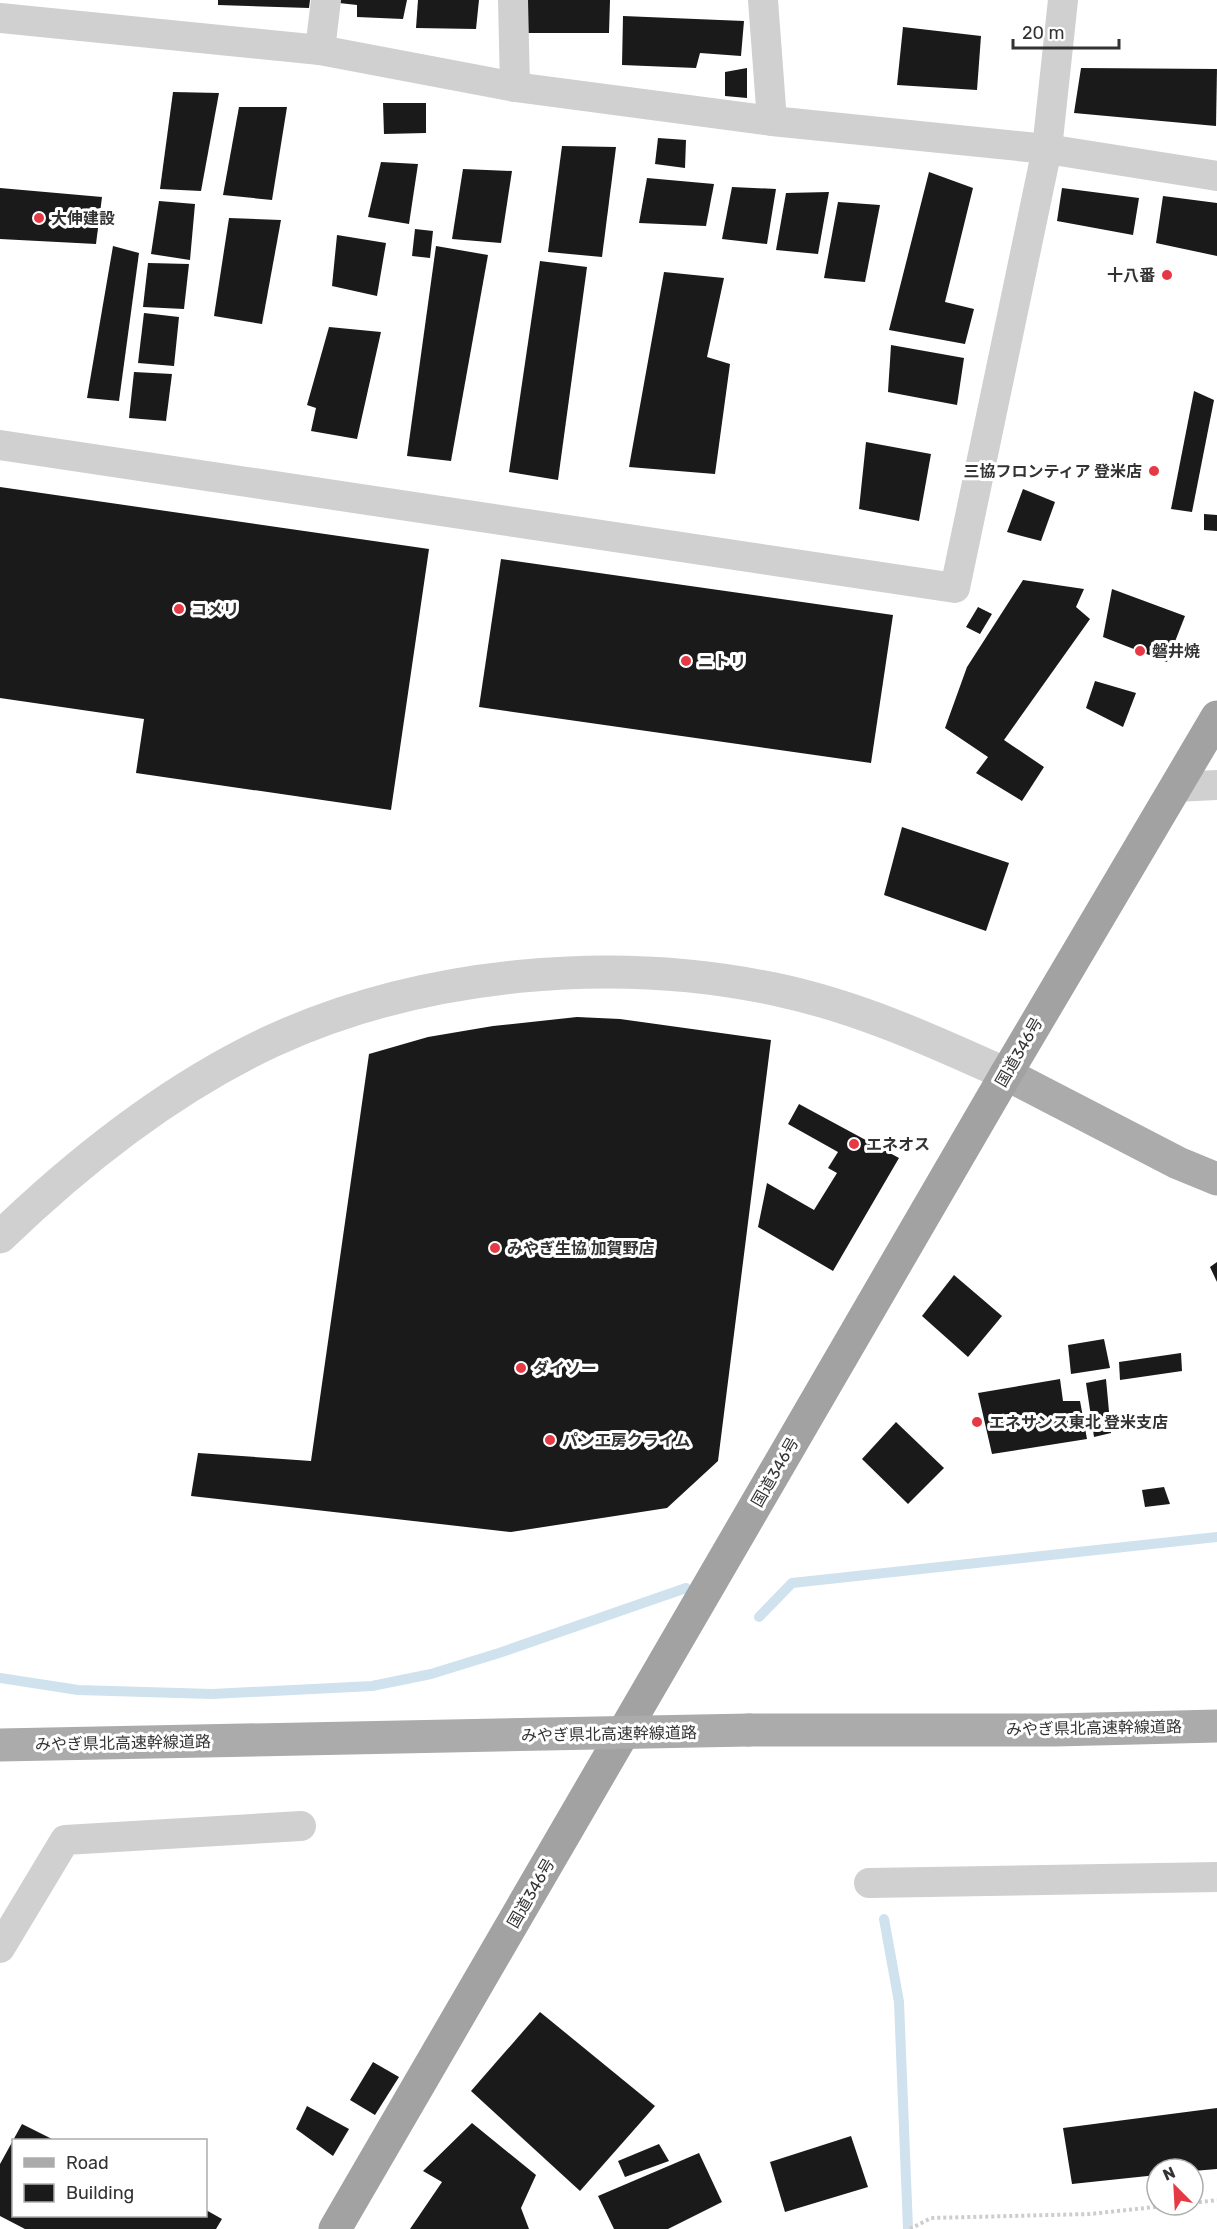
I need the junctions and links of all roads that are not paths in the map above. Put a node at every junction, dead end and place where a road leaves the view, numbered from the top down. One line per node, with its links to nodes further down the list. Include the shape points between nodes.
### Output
1 (326, 0): 6 (street)
2 (513, 0): 7 (street)
3 (763, 0): 8 (street)
4 (1064, 0): 9 (street)
5 (0, 18): 6 (street)
6 (320, 50): 7 (street)
7 (515, 87): 8 (street)
8 (772, 121): 9 (street)
9 (1047, 149): 10 (street); 11 (street, via 955,588)
10 (1217, 176)
11 (0, 445)
12 (1217, 717): 14 (highway, 国道346号)
13 (1217, 785): 14 (street)
14 (1175, 787): 15 (highway, 国道346号)
15 (1006, 1074): 16 (main road, via 1178,1163); 17 (street, via 899,1026 774,988 631,970 480,982 401,997 272,1041 150,1113 85,1161); 24 (highway, 国道346号)
16 (1217, 1179)
17 (0, 1237)
18 (1217, 1726): 19 (main road, みやぎ県北高速幹線道路, bridge, via 749,1730)
19 (0, 1745)
20 (301, 1826): 23 (street, via 65,1840)
21 (1217, 1877): 22 (street)
22 (869, 1883)
23 (0, 1948)
24 (335, 2229)

